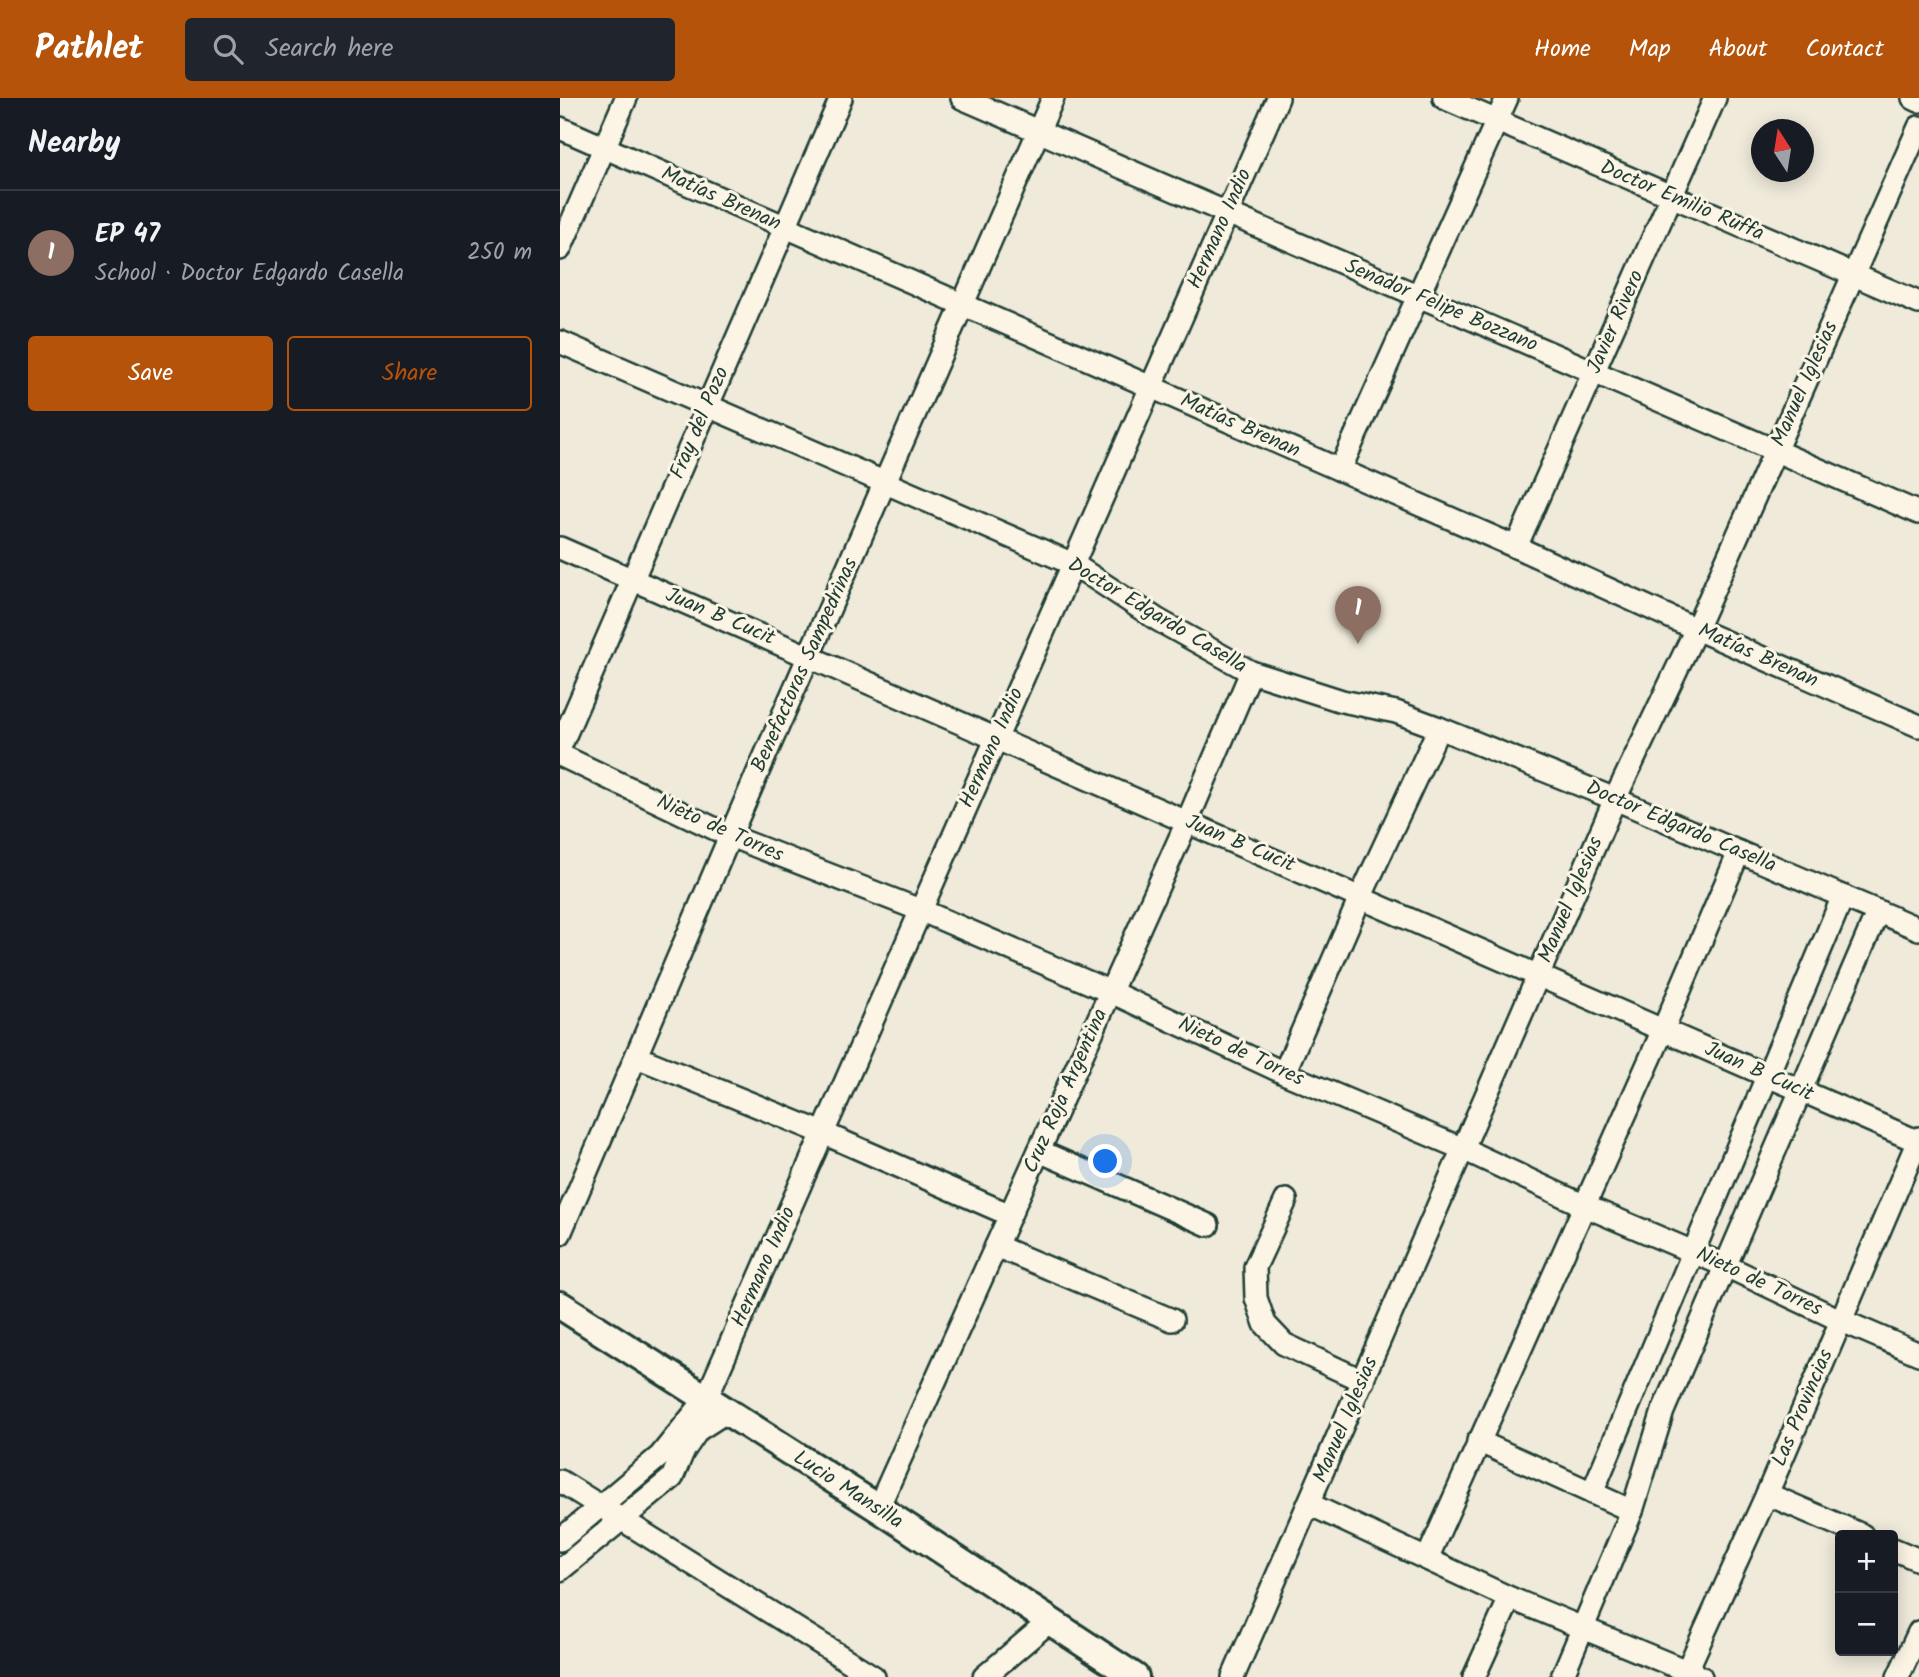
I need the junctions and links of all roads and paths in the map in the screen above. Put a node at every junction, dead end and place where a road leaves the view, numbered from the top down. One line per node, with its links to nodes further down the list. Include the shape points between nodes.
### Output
1 (626, 98): 15 (street)
2 (841, 98): 18 (street, Fray del Pozo)
3 (962, 98): 14 (street, Senador Felipe Bozzano)
4 (1052, 98): 14 (street, Benefactoras Sampedrinas)
5 (1278, 98): 17 (street, Hermano Indio)
6 (1444, 98): 11 (street, Doctor Emilio Ruffa)
7 (1507, 98): 11 (street)
8 (1715, 98): 16 (street, Javier Rivero)
9 (1913, 98): 10 (street)
10 (1919, 101)
11 (1496, 122): 16 (street, Doctor Emilio Ruffa); 21 (street)
12 (1919, 127): 20 (street, Manuel Iglesias)
13 (560, 128): 15 (street, Matías Brenan)
14 (1038, 131): 17 (street, Senador Felipe Bozzano); 23 (street, Benefactoras Sampedrinas)
15 (604, 148): 18 (street, Matías Brenan); 19 (street)
16 (1672, 197): 20 (street, Doctor Emilio Ruffa); 25 (street, Javier Rivero)
17 (1227, 213): 21 (street, Senador Felipe Bozzano); 26 (street, Hermano Indio)
18 (785, 227): 23 (street, Matías Brenan); 27 (street, Fray del Pozo)
19 (560, 249)
20 (1854, 274): 22 (street, Doctor Emilio Ruffa); 28 (street, Manuel Iglesias)
21 (1418, 296): 25 (street, Senador Felipe Bozzano); 29 (street)
22 (1919, 303)
23 (963, 305): 26 (street, Matías Brenan); 30 (street, Benefactoras Sampedrinas)
24 (560, 342): 27 (street, Doctor Edgardo Casella)
25 (1593, 372): 28 (street, Senador Felipe Bozzano); 32 (street, Javier Rivero)
26 (1151, 387): 29 (street, Matías Brenan); 34 (street, Hermano Indio)
27 (708, 406): 30 (street, Doctor Edgardo Casella); 35 (street, Fray del Pozo)
28 (1775, 452): 31 (street, Senador Felipe Bozzano); 36 (street, Manuel Iglesias)
29 (1340, 470): 32 (street, Matías Brenan)
30 (886, 483): 34 (street, Doctor Edgardo Casella); 37 (street, Benefactoras Sampedrinas)
31 (1919, 513)
32 (1516, 547): 36 (street, Matías Brenan)
33 (560, 548): 35 (street, Juan B Cucit)
34 (1073, 564): 38 (street, Doctor Edgardo Casella, via 1158,620); 41 (street, Hermano Indio)
35 (633, 580): 37 (street, Juan B Cucit); 42 (street, Fray del Pozo)
36 (1696, 629): 39 (street, Matías Brenan); 44 (street, Manuel Iglesias)
37 (809, 655): 41 (street, Juan B Cucit); 46 (street, Benefactoras Sampedrinas)
38 (1251, 672): 40 (street, Doctor Edgardo Casella); 45 (street, Cruz Roja Argentina)
39 (1919, 726)
40 (1439, 727): 44 (street, Doctor Edgardo Casella); 48 (street)
41 (996, 738): 45 (street, Juan B Cucit); 50 (street, Hermano Indio)
42 (560, 747)
43 (560, 755): 46 (street, Nieto de Torres)
44 (1615, 799): 47 (street, Doctor Edgardo Casella); 53 (street, Manuel Iglesias)
45 (1187, 822): 48 (street, Juan B Cucit); 54 (street, Cruz Roja Argentina)
46 (730, 836): 50 (street, Nieto de Torres); 56 (street, Benefactoras Sampedrinas)
47 (1739, 852): 49 (street, Doctor Edgardo Casella); 55 (street)
48 (1361, 896): 53 (street, Juan B Cucit); 57 (street)
49 (1843, 896): 51 (street, Doctor Edgardo Casella); 58 (street)
50 (920, 910): 54 (street, Nieto de Torres); 60 (street, Hermano Indio)
51 (1878, 911): 52 (street, Doctor Edgardo Casella); 59 (street)
52 (1919, 929)
53 (1538, 975): 55 (street, Juan B Cucit); 62 (street, Manuel Iglesias)
54 (1111, 992): 57 (street, Nieto de Torres); 63 (street, Cruz Roja Argentina)
55 (1663, 1030): 58 (street, Juan B Cucit); 65 (street)
56 (637, 1057): 60 (street); 68 (street, Benefactoras Sampedrinas)
57 (1284, 1073): 62 (street, Nieto de Torres)
58 (1767, 1075): 59 (street, Juan B Cucit); 70 (street)
59 (1800, 1090): 61 (street, Juan B Cucit); 71 (street)
60 (823, 1133): 66 (street); 77 (street, Hermano Indio)
61 (1919, 1141): 74 (street, Las Provincias)
62 (1463, 1149): 65 (street, Nieto de Torres); 76 (street, Manuel Iglesias)
63 (1039, 1151): 66 (street, Cruz Roja Argentina); 67 (street)
64 (1286, 1200): 76 (street, via 1255,1267 1256,1298 1265,1324 1284,1343)
65 (1585, 1206): 70 (street, Nieto de Torres); 78 (street)
66 (1010, 1215): 69 (street, Cruz Roja Argentina)
67 (1208, 1226)
68 (560, 1234)
69 (996, 1247): 73 (street); 84 (street, Cruz Roja Argentina)
70 (1695, 1253): 71 (street, Nieto de Torres); 80 (street)
71 (1726, 1265): 74 (street, Nieto de Torres); 85 (street, via 1663,1411)
72 (560, 1305): 77 (main road, Lucio Mansilla)
73 (1172, 1320)
74 (1840, 1320): 75 (street, Nieto de Torres); 81 (street, Las Provincias)
75 (1919, 1354)
76 (1363, 1381): 82 (street, Manuel Iglesias)
77 (716, 1405): 83 (street, Hermano Indio); 84 (main road, Lucio Mansilla); 86 (street, via 683,1452 672,1478)
78 (1478, 1441): 80 (street); 90 (street)
79 (560, 1481): 83 (street)
80 (1592, 1493): 85 (street)
81 (1767, 1494): 87 (street); 97 (street, Las Provincias)
82 (1309, 1504): 90 (street); 101 (street, Manuel Iglesias)
83 (600, 1507): 86 (street); 88 (street, Hermano Indio)
84 (877, 1508): 94 (main road, Lucio Mansilla)
85 (1632, 1511): 95 (street)
86 (621, 1520): 92 (street); 98 (street)
87 (1850, 1530)
88 (560, 1541)
89 (1898, 1551): 91 (street)
90 (1427, 1559): 93 (street)
91 (1919, 1560)
92 (560, 1570)
93 (1510, 1598): 95 (street); 102 (street)
94 (1050, 1622): 99 (street); 100 (main road, Lucio Mansilla)
95 (1582, 1629): 97 (street); 103 (street)
96 (1919, 1632): 104 (street)
97 (1691, 1675)
98 (874, 1677)
99 (984, 1677)
100 (1135, 1677)
101 (1233, 1677)
102 (1474, 1677)
103 (1562, 1677)
104 (1898, 1677)

